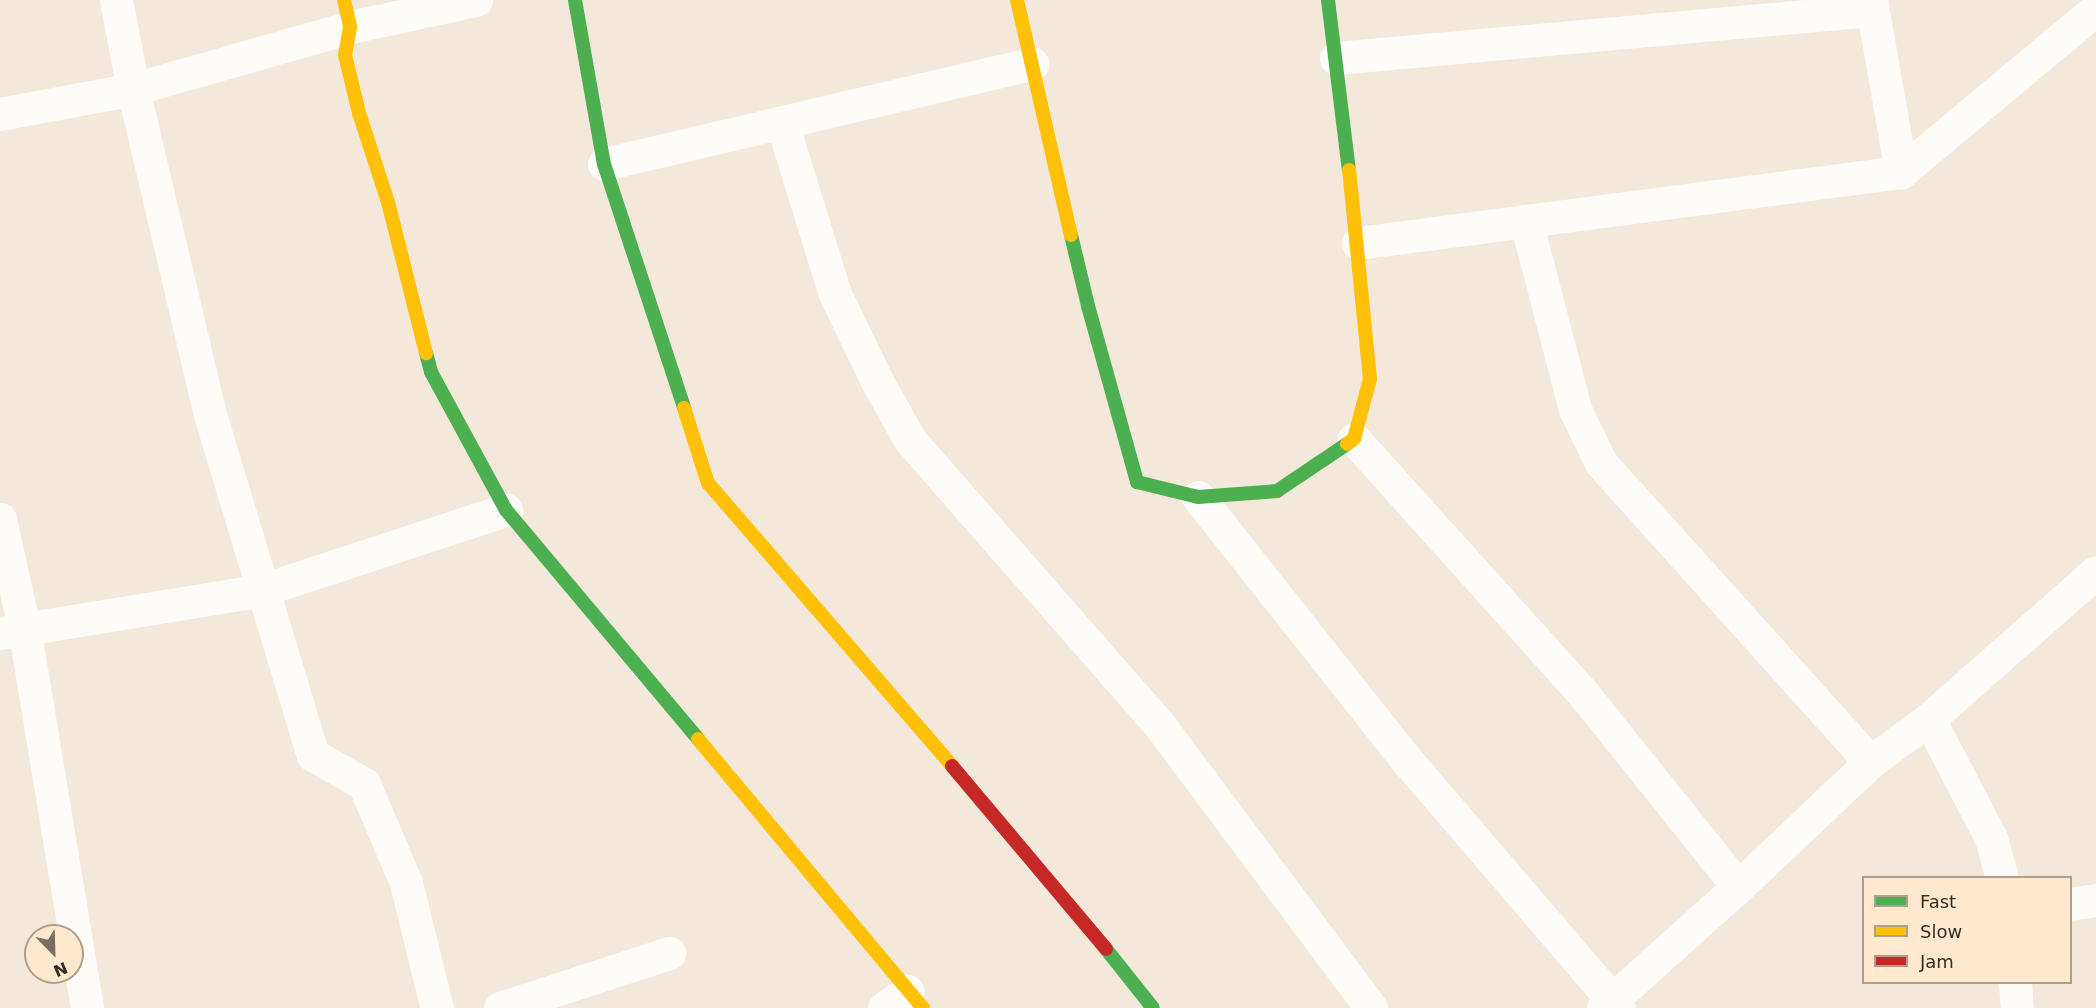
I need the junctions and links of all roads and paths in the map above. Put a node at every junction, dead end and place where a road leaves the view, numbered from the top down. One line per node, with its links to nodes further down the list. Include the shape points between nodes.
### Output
1 (116, 0): 11 (street)
2 (476, 0): 8 (street)
3 (575, 0): 14 (street)
4 (1017, 0): 10 (street)
5 (1328, 0): 9 (street)
6 (1872, 5): 9 (street); 15 (street)
7 (2096, 9): 15 (street)
8 (347, 13): 11 (street); 20 (street, via 345,55 388,202 430,372)
9 (1336, 58): 17 (street)
10 (1032, 64): 13 (street); 19 (street, via 1088,306 1137,482)
11 (133, 89): 12 (street); 23 (street, via 211,418)
12 (0, 114)
13 (782, 123): 14 (street); 39 (street, via 835,294 910,440 1158,723)
14 (604, 164): 38 (street, via 708,483 1068,901)
15 (1901, 172): 16 (street)
16 (1526, 221): 17 (street); 26 (street, via 1575,409 1600,462)
17 (1358, 243): 18 (street, via 1370,379)
18 (1353, 439): 19 (street, via 1277,490); 28 (street, via 1582,692)
19 (1198, 497): 34 (street, via 1410,764)
20 (506, 510): 23 (street); 33 (street)
21 (0, 519): 24 (street)
22 (2096, 572): 25 (street)
23 (262, 590): 24 (street); 36 (street, via 313,755 364,784 369,795 405,883)
24 (12, 630): 35 (street)
25 (1929, 719): 26 (street); 27 (street, via 1991,838)
26 (1870, 762): 28 (street)
27 (2001, 876)
28 (1738, 887): 34 (street)
29 (2096, 900): 30 (street)
30 (2072, 904)
31 (669, 952): 37 (street)
32 (2015, 984): 40 (street)
33 (905, 1002)
34 (1611, 1006)
35 (87, 1008)
36 (437, 1008)
37 (500, 1008)
38 (1154, 1008)
39 (1371, 1008)
40 (2017, 1008)

